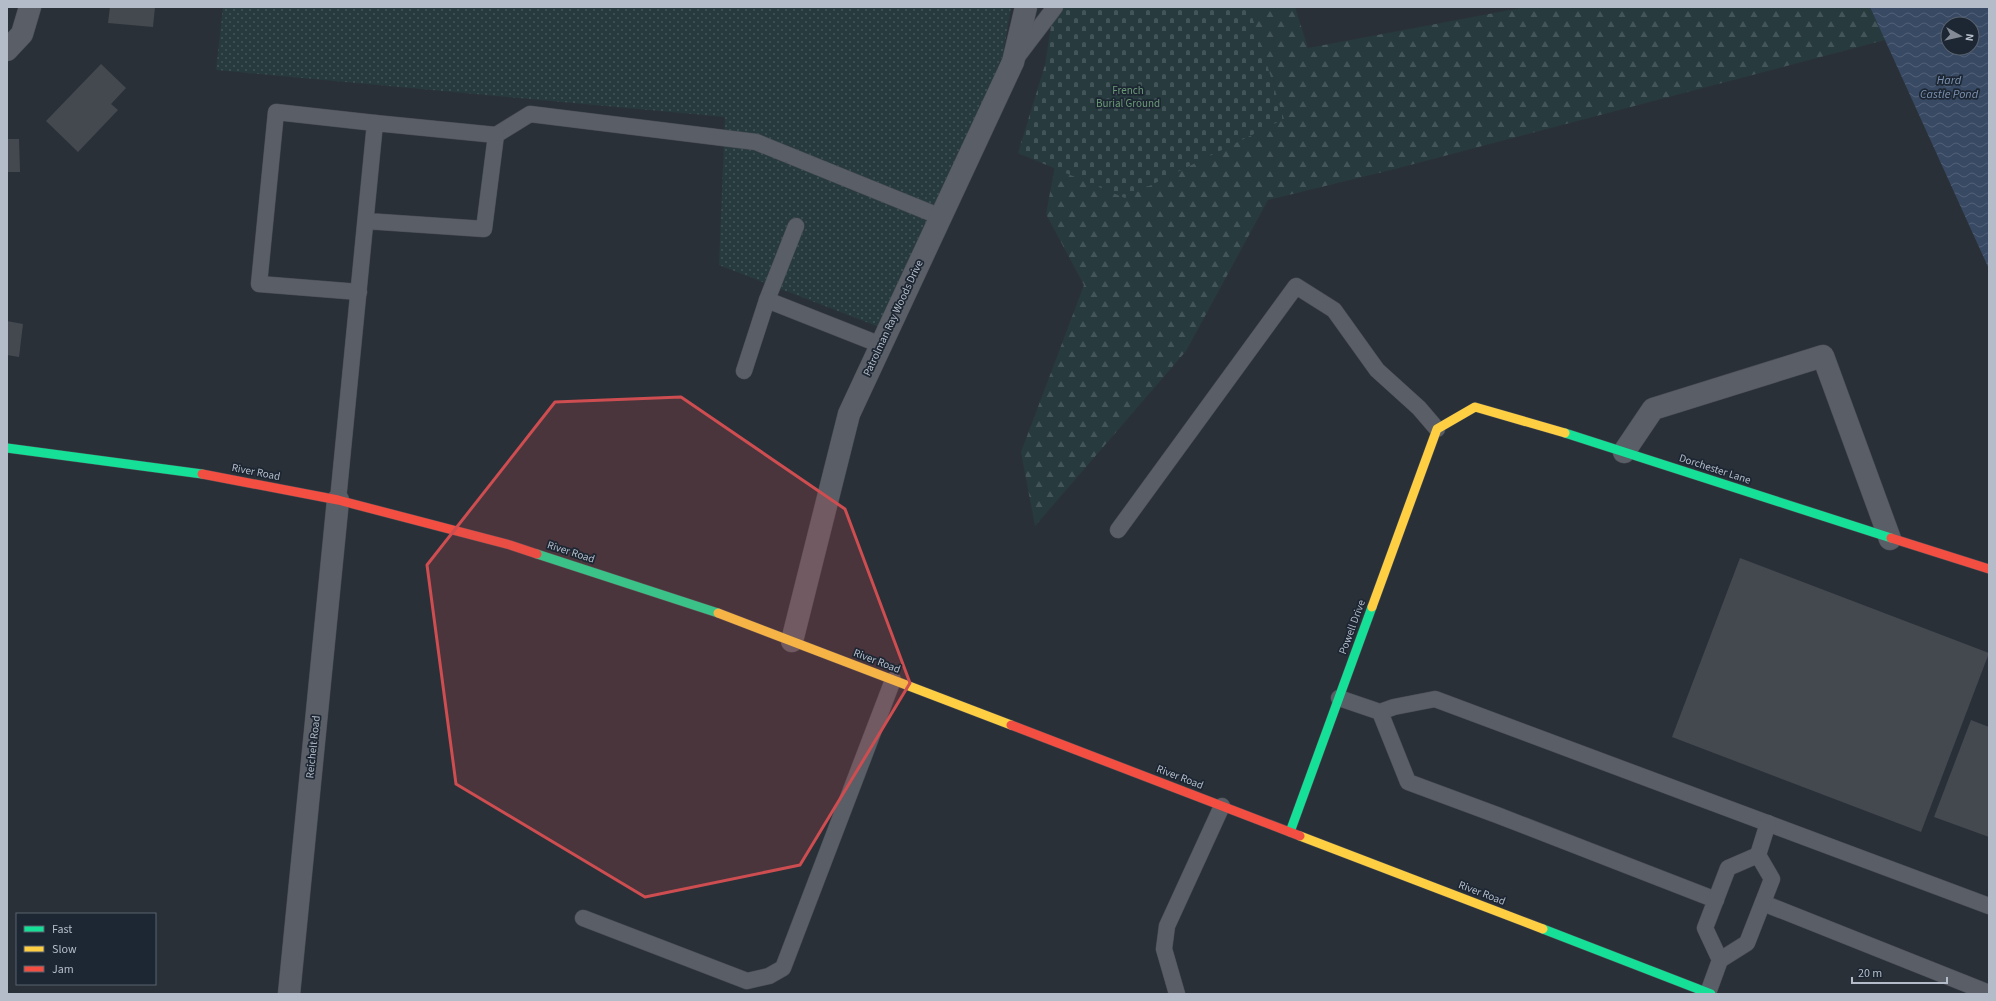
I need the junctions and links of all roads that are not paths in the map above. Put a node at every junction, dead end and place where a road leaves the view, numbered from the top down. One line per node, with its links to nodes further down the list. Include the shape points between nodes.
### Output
1 (30, 7): 4 (street, via 22,34)
2 (1026, 7): 5 (street, Patrolman Ray Woods Drive)
3 (1055, 7): 5 (lane)
4 (7, 50)
5 (1013, 62): 8 (street, Patrolman Ray Woods Drive)
6 (375, 123): 7 (lane); 9 (lane); 11 (lane, via 276,112 259,284)
7 (496, 135): 8 (lane, via 530,114 756,142); 9 (lane, via 484,229)
8 (941, 217): 13 (street, Patrolman Ray Woods Drive)
9 (366, 221): 11 (lane)
10 (796, 226): 12 (lane)
11 (359, 292): 18 (lane)
12 (767, 300): 13 (lane); 14 (lane)
13 (881, 345): 22 (street, Patrolman Ray Woods Drive, via 849,414)
14 (744, 371)
15 (1437, 429): 17 (main road, Dorchester Lane, via 1475,407); 19 (lane, via 1419,408 1378,370 1334,310 1296,286); 24 (main road, Powell Drive)
16 (7, 448): 18 (main road, River Road, via 212,475)
17 (1624, 452): 20 (main road, Dorchester Lane); 20 (street, via 1653,409 1823,356)
18 (338, 500): 22 (main road, River Road, via 510,545 716,612); 36 (street, Reichelt Road)
19 (1118, 530)
20 (1890, 538): 21 (main road, Dorchester Lane)
21 (1989, 569)
22 (792, 641): 23 (main road, River Road)
23 (893, 680): 26 (main road, River Road); 33 (lane, via 783,968 769,976 747,981)
24 (1339, 698): 25 (lane); 28 (main road, Powell Drive)
25 (1380, 712): 27 (lane, via 1435,699); 30 (lane, via 1408,782)
26 (1222, 806): 28 (main road, River Road); 37 (lane, via 1167,926 1164,949)
27 (1768, 823): 29 (lane); 32 (lane)
28 (1290, 832): 38 (main road, River Road)
29 (1758, 855): 30 (lane, via 1728,868); 31 (lane, via 1772,879)
30 (1716, 900): 34 (lane, via 1704,928)
31 (1762, 903): 34 (lane, via 1747,943); 35 (lane)
32 (1989, 906)
33 (583, 918)
34 (1720, 960): 38 (lane)
35 (1989, 993)
36 (289, 994)
37 (1177, 994)
38 (1709, 994)

